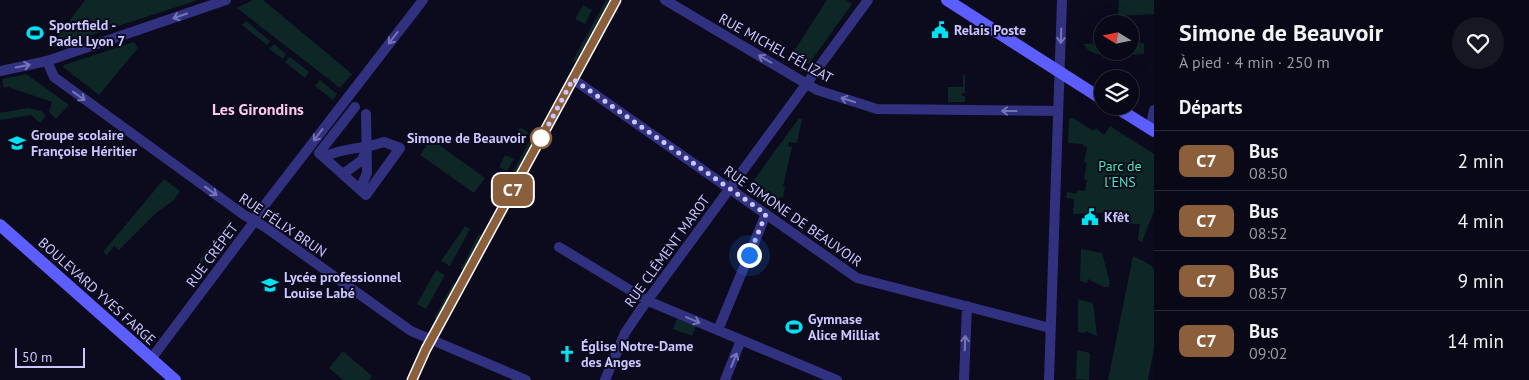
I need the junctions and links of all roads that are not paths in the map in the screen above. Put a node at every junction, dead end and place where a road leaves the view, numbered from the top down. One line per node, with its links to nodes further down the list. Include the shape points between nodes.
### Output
1 (226, 0): 8 (street, one-way to 8)
2 (423, 0): 26 (street, RUE CRÉPET, one-way to 26)
3 (616, 0): 11 (street)
4 (665, 0): 12 (street, RUE MICHEL FÉLIZAT, one-way to 4)
5 (868, 0): 12 (street, RUE CLÉMENT MAROT)
6 (947, 0): 10 (street)
7 (1062, 0): 10 (street, one-way to 10)
8 (47, 61): 9 (street, one-way to 8); 26 (street, RUE FÉLIX BRUN, one-way to 26, via 54,77 244,216)
9 (0, 71)
10 (1059, 73): 13 (street); 16 (street)
11 (573, 79): 23 (street, RUE SIMONE DE BEAUVOIR); 33 (street)
12 (807, 83): 16 (street, RUE MICHEL FÉLIZAT, one-way to 12, via 877,109 817,90); 23 (street, RUE CLÉMENT MAROT)
13 (1094, 94)
14 (355, 107): 21 (street, via 319,152)
15 (1154, 110): 19 (street)
16 (1058, 111): 31 (street)
17 (366, 114): 20 (street)
18 (1128, 115): 19 (street)
19 (1152, 130)
20 (370, 146): 21 (street, via 334,152); 22 (street, via 362,160); 24 (street, via 367,173); 24 (street, via 384,142 400,148 366,195)
21 (324, 157): 22 (street)
22 (343, 174): 24 (street)
23 (730, 188): 25 (street, RUE SIMONE DE BEAUVOIR); 29 (street, RUE CLÉMENT MAROT)
24 (360, 189)
25 (766, 214): 30 (street, RUE SIMONE DE BEAUVOIR, via 857,278); 32 (street)
26 (254, 220): 33 (street, RUE FÉLIX BRUN, via 410,331); 35 (street, RUE CRÉPET)
27 (0, 225): 35 (street, BOULEVARD YVES FARGE)
28 (559, 247): 29 (street)
29 (648, 301): 32 (street, one-way to 32); 39 (street, RUE CLÉMENT MAROT, via 625,333)
30 (967, 306): 31 (street, RUE SIMONE DE BEAUVOIR); 42 (street, one-way to 30)
31 (1050, 328): 43 (street)
32 (718, 330): 34 (street)
33 (432, 339): 37 (street); 38 (street, RUE FÉLIX BRUN)
34 (741, 340): 40 (street, one-way to 34); 41 (street)
35 (151, 359): 36 (street, BOULEVARD YVES FARGE)
36 (175, 380)
37 (412, 380)
38 (526, 380)
39 (605, 380)
40 (725, 380)
41 (838, 380)
42 (964, 380)
43 (1049, 380)

